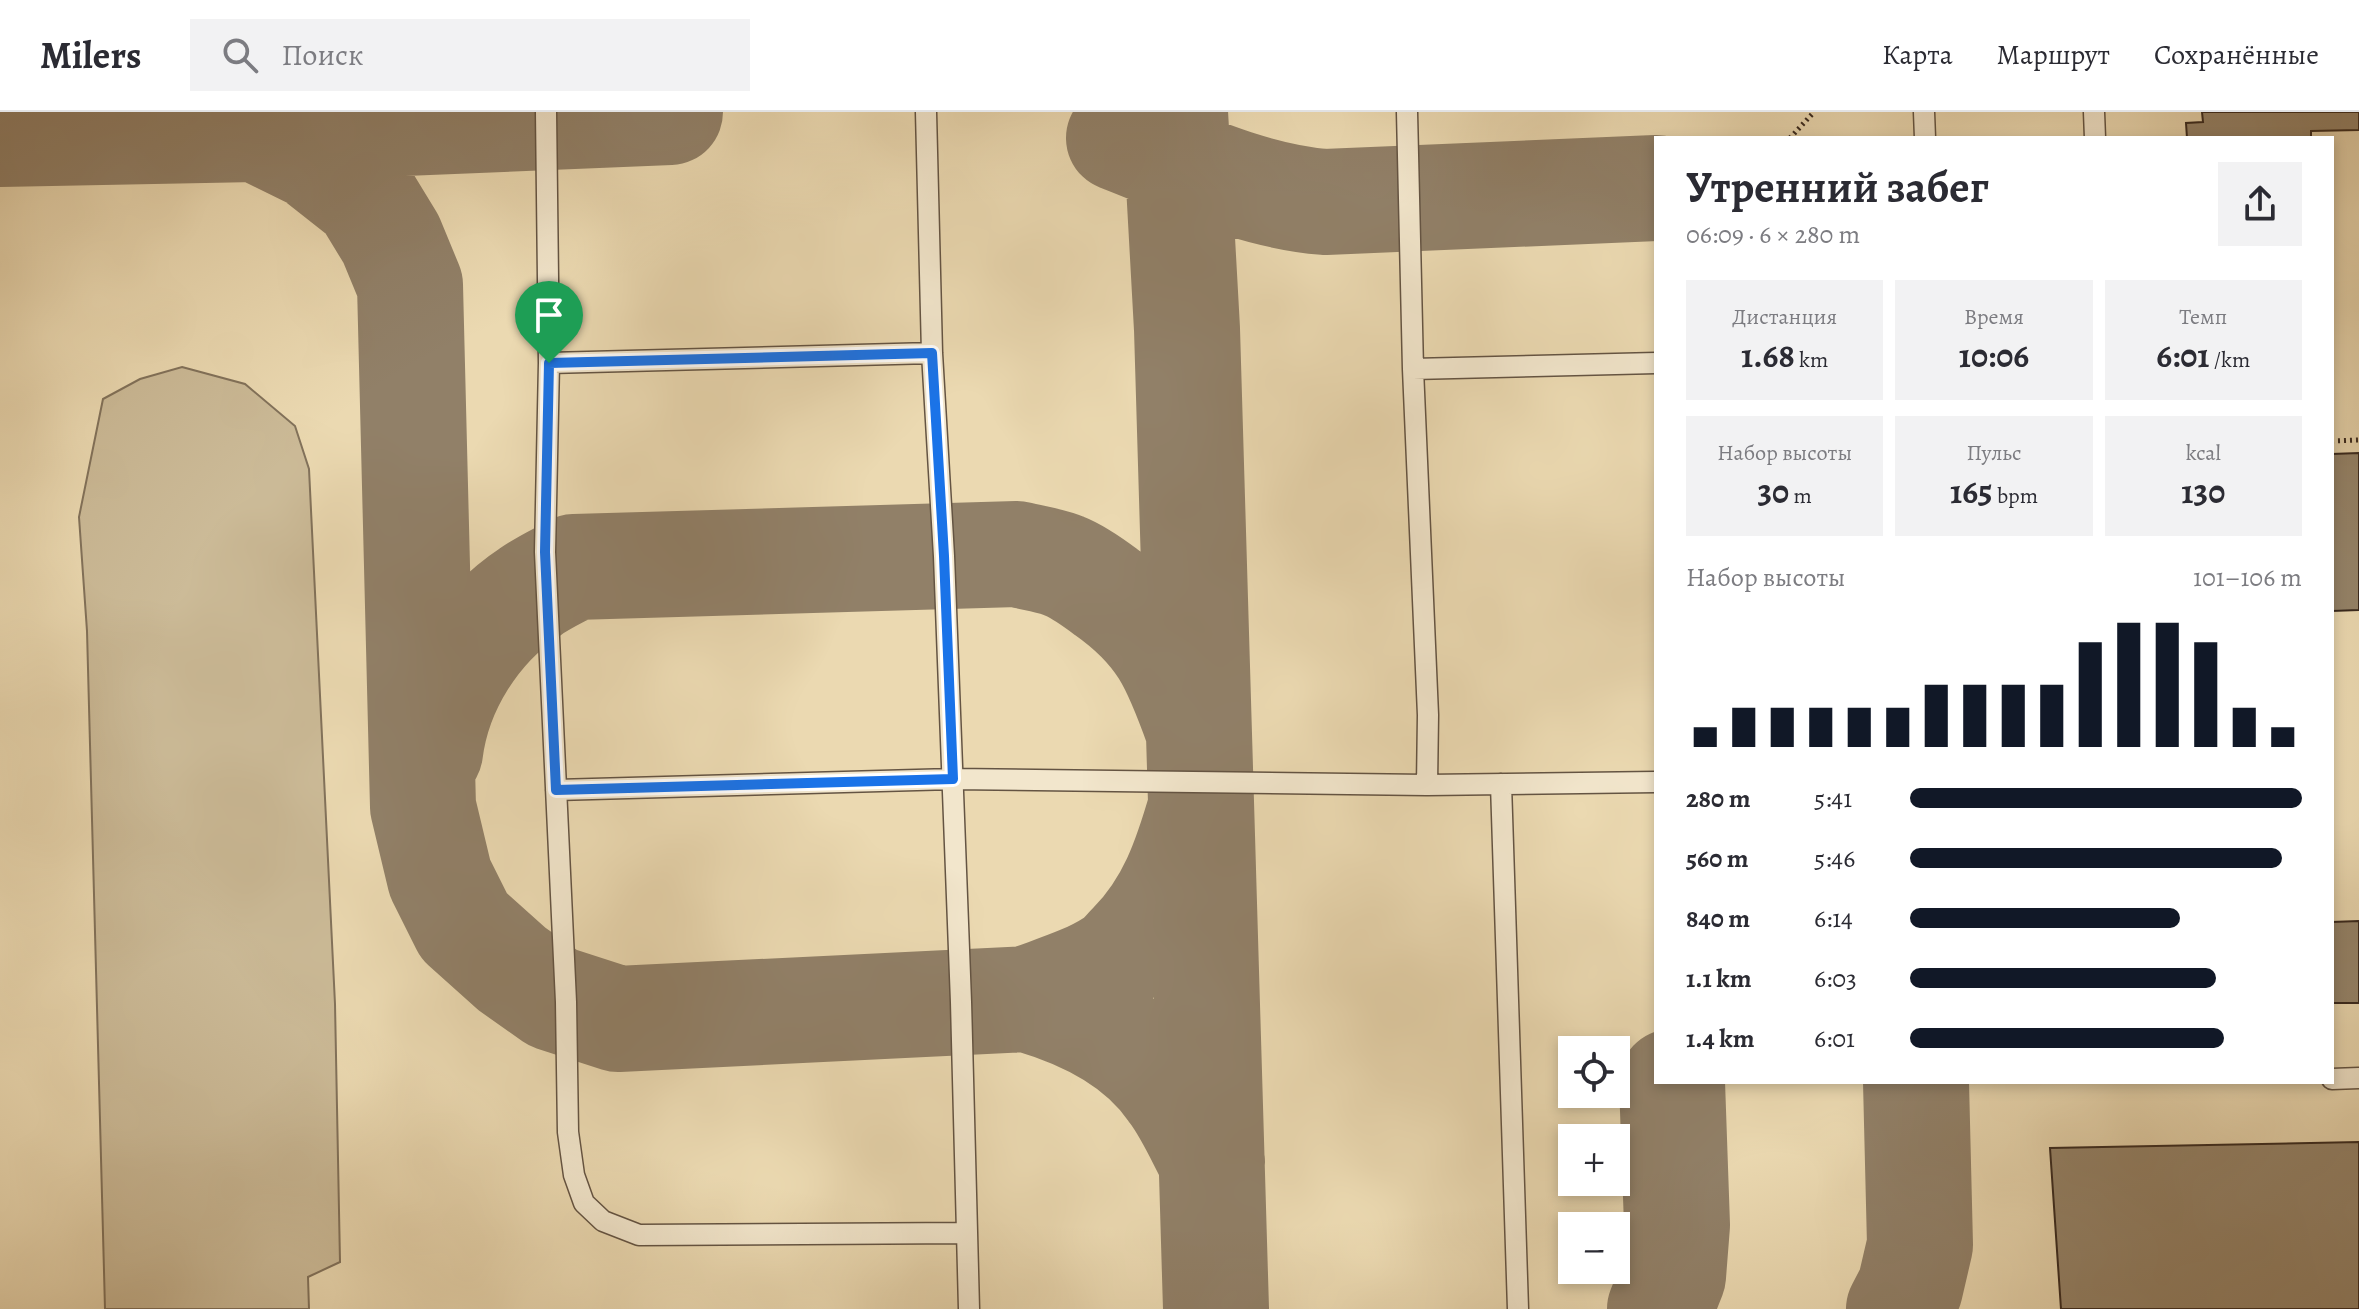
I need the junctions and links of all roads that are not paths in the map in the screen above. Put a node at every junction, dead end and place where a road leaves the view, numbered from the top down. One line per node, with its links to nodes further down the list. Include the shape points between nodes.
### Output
1 (546, 112): 9 (lane)
2 (926, 112): 8 (lane)
3 (1407, 112): 11 (lane)
4 (1924, 112): 6 (lane)
5 (2094, 112): 7 (lane)
6 (1925, 136)
7 (2095, 136)
8 (932, 353): 9 (lane); 12 (lane)
9 (549, 363): 16 (lane, via 545,552)
10 (1654, 363): 11 (lane)
11 (1413, 369): 15 (lane)
12 (953, 779): 15 (lane); 16 (lane); 19 (lane)
13 (1654, 782): 14 (lane)
14 (1501, 784): 15 (lane); 21 (lane)
15 (1427, 785)
16 (556, 790): 19 (lane, via 568,1132 584,1203 603,1221 639,1235)
17 (2359, 1078): 18 (lane)
18 (2334, 1079)
19 (967, 1233): 20 (lane)
20 (969, 1309)
21 (1518, 1309)

